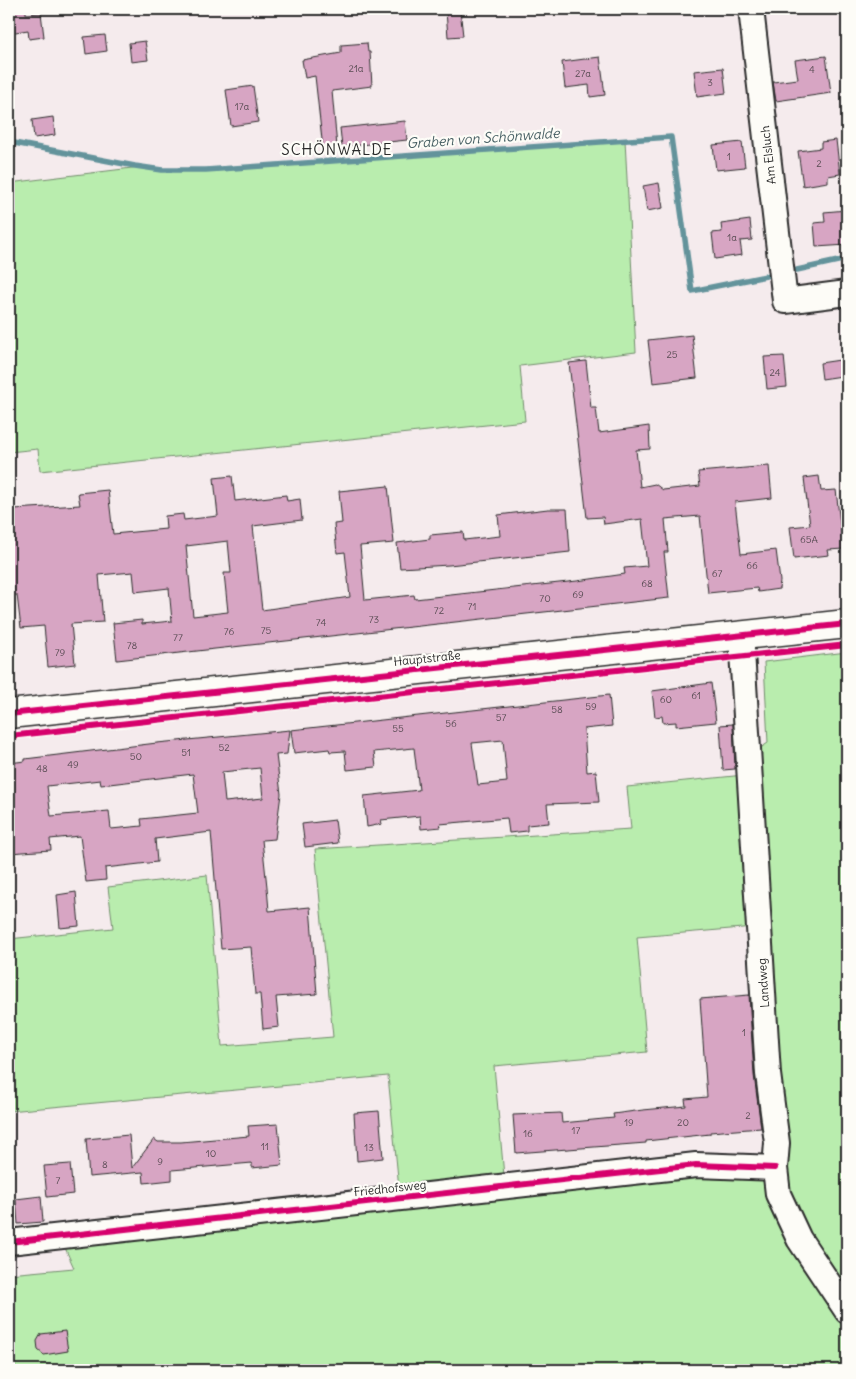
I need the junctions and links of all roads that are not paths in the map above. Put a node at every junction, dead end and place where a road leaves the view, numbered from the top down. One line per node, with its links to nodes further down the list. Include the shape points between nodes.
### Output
1 (751, 9): 2 (street, Am Elsluch, via 784,301)
2 (847, 293)
3 (847, 624): 4 (main road, Hauptstraße)
4 (741, 635): 5 (main road, Hauptstraße); 6 (street, Landweg, via 768,1074 777,1143)
5 (9, 714)
6 (775, 1168): 7 (street, Friedhofsweg, via 696,1165); 8 (street, Landweg, via 778,1194 799,1239)
7 (9, 1242)
8 (847, 1311)

